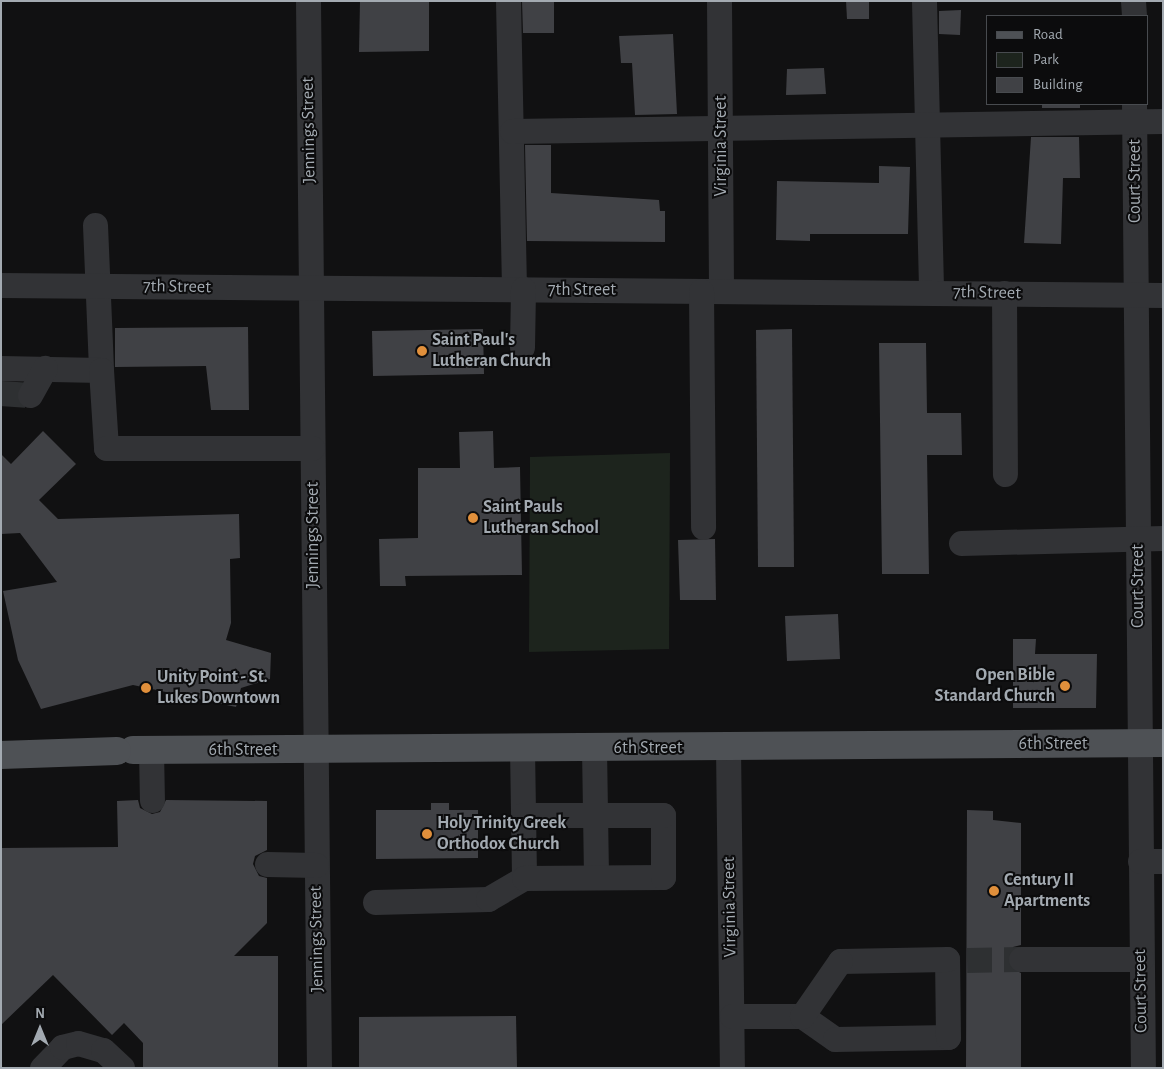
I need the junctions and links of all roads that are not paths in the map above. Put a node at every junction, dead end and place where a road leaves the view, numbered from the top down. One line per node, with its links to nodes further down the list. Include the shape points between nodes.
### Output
1 (308, 1): 15 (street, Jennings Street)
2 (508, 1): 11 (street)
3 (719, 1): 10 (street, Virginia Street)
4 (924, 1): 9 (street)
5 (1133, 1): 6 (street)
6 (1134, 15)
7 (1134, 113): 8 (street); 9 (street); 20 (street, Court Street)
8 (1163, 121)
9 (926, 125): 10 (street); 18 (street)
10 (721, 128): 11 (street); 17 (street, Virginia Street)
11 (512, 131): 16 (street)
12 (95, 225): 14 (street)
13 (1, 285): 14 (street, 7th Street)
14 (98, 286): 15 (street, 7th Street); 25 (street)
15 (311, 288): 16 (street, 7th Street); 27 (street, Jennings Street)
16 (518, 289): 17 (street, 7th Street); 22 (street)
17 (711, 291): 18 (street, 7th Street); 29 (street, Virginia Street)
18 (931, 292): 19 (street, 7th Street)
19 (1004, 293): 20 (street, 7th Street); 28 (street)
20 (1136, 294): 21 (street, 7th Street); 31 (street, Court Street)
21 (1163, 295)
22 (522, 348)
23 (1, 368): 24 (street)
24 (45, 368): 25 (street); 26 (street)
25 (101, 370): 27 (street, via 106,448)
26 (30, 395)
27 (312, 448): 38 (street, Jennings Street)
28 (1005, 474)
29 (703, 527)
30 (1163, 538): 31 (street)
31 (1137, 539): 32 (street); 33 (street, Court Street)
32 (961, 543)
33 (1151, 744): 34 (main road, 6th Street); 43 (street, Court Street)
34 (728, 747): 36 (main road, 6th Street); 51 (street, Virginia Street)
35 (522, 748): 36 (main road, 6th Street); 38 (main road, 6th Street); 41 (street)
36 (594, 748): 42 (street)
37 (134, 750): 38 (main road, 6th Street); 39 (main road, 6th Street); 40 (street)
38 (314, 750): 45 (street, Jennings Street)
39 (1, 755)
40 (152, 800)
41 (523, 815): 42 (street); 47 (street)
42 (595, 816): 46 (street); 46 (street, via 663,815 663,877)
43 (1151, 861): 49 (street, Court Street)
44 (267, 864): 45 (street)
45 (316, 865): 55 (street, Jennings Street)
46 (596, 877): 47 (street)
47 (524, 878): 48 (street, via 488,899)
48 (375, 902)
49 (1148, 950): 50 (street); 57 (street, Court Street)
50 (1021, 959)
51 (732, 1016): 52 (street); 56 (street, Virginia Street)
52 (802, 1016): 52 (street, via 840,961 957,959 948,1037 835,1038)
53 (42, 1068): 54 (street, via 55,1051 78,1043 103,1050)
54 (122, 1068)
55 (319, 1068)
56 (732, 1068)
57 (1143, 1068)

